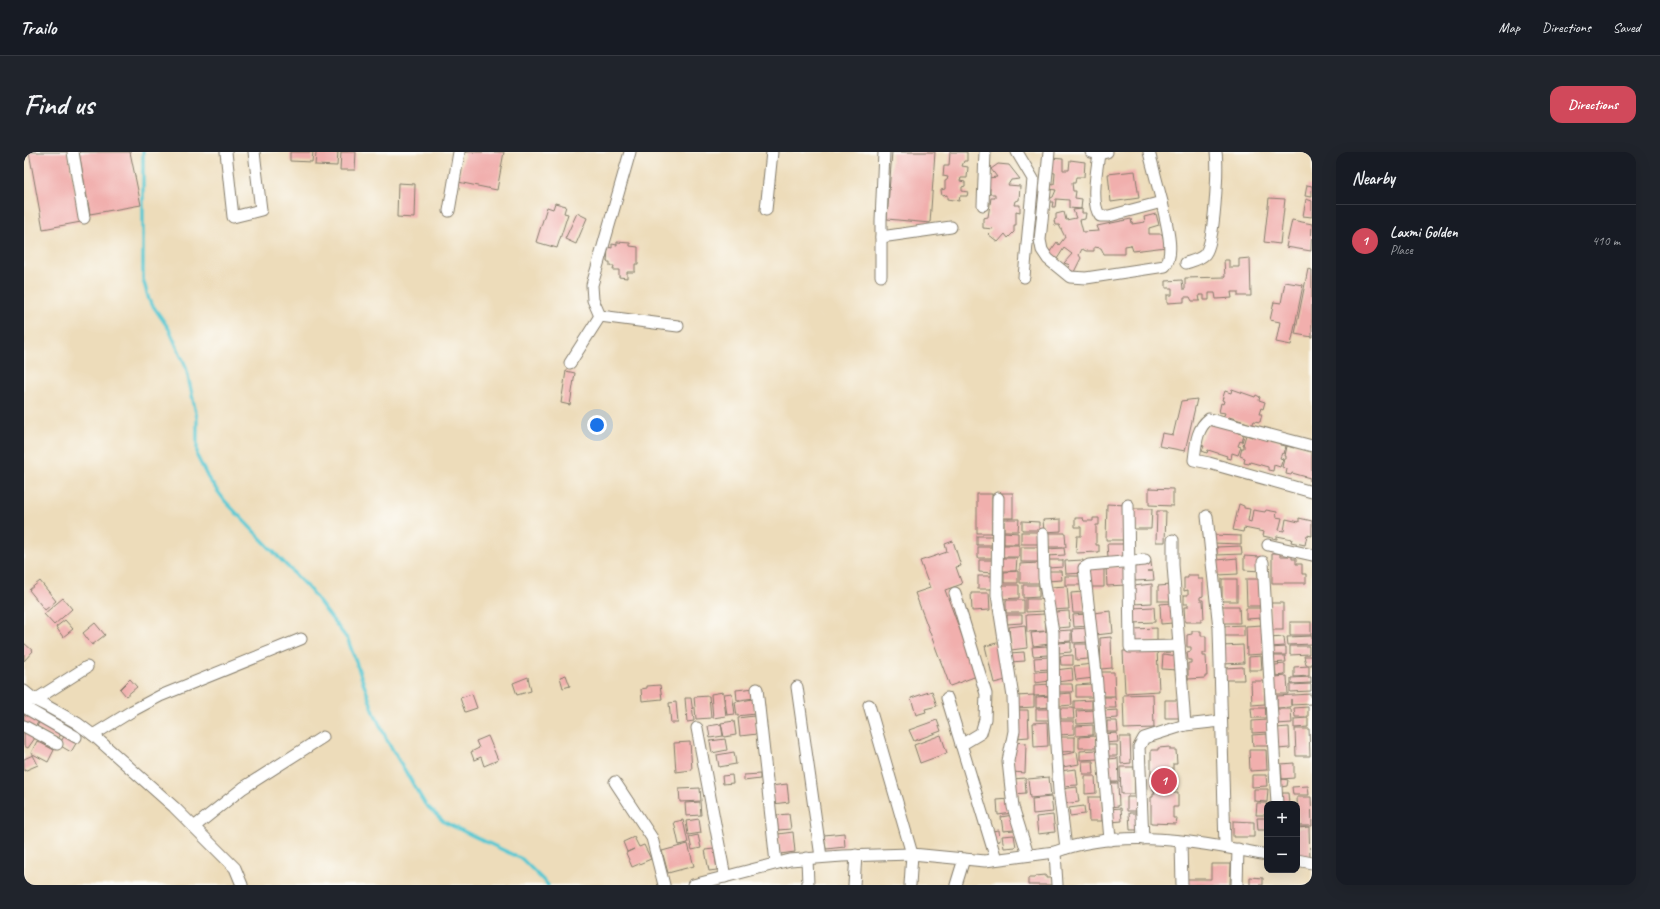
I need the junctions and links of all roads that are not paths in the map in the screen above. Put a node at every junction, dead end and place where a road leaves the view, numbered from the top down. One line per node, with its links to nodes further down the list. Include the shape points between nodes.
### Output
1 (73, 152): 18 (street)
2 (226, 152): 3 (street, via 233,217 261,210)
3 (254, 152)
4 (459, 152): 17 (street)
5 (630, 152): 24 (street, via 592,285)
6 (772, 152): 16 (street)
7 (884, 152): 20 (street)
8 (985, 152): 15 (street)
9 (1017, 152): 23 (street, via 1033,179)
10 (1049, 152): 14 (street, via 1040,240 1042,250 1048,259 1070,277 1086,278 1165,266 1171,250)
11 (1149, 152): 14 (street)
12 (1216, 152): 21 (street, via 1216,189 1211,236 1206,253 1197,260)
13 (1099, 153): 14 (street, via 1095,202 1096,211 1100,216)
14 (1162, 202)
15 (983, 205)
16 (766, 210)
17 (449, 211)
18 (84, 218)
19 (951, 227): 20 (street)
20 (881, 237): 22 (street)
21 (1186, 263)
22 (881, 276)
23 (1024, 278)
24 (600, 316): 25 (street); 26 (street)
25 (678, 326)
26 (570, 363)
27 (1312, 446): 28 (street, via 1209,418 1202,424 1194,460)
28 (1312, 492)
29 (998, 498): 71 (street, via 997,595 1013,697 1014,731 1008,761 1013,807)
30 (1128, 505): 37 (street)
31 (1207, 516): 50 (street, via 1219,628)
32 (1043, 534): 67 (street, via 1044,578 1053,632)
33 (1173, 540): 41 (street)
34 (1268, 545): 35 (street)
35 (1312, 555)
36 (1145, 560): 37 (street)
37 (1128, 561): 41 (street, via 1130,647); 63 (street, via 1089,565 1084,568)
38 (1263, 562): 60 (street)
39 (955, 592): 58 (street, via 986,694 985,719 981,733)
40 (301, 639): 54 (street, via 160,696)
41 (1179, 646): 51 (street)
42 (87, 667): 47 (street)
43 (797, 687): 72 (street)
44 (757, 689): 77 (street)
45 (24, 691): 47 (street)
46 (947, 698): 58 (street)
47 (30, 701): 54 (street, via 77,723)
48 (869, 705): 68 (street)
49 (24, 707): 55 (street)
50 (1221, 721): 51 (street); 65 (street)
51 (1185, 725): 62 (street, via 1144,738 1139,747)
52 (24, 726): 57 (street)
53 (697, 728): 79 (street)
54 (93, 735): 61 (street)
55 (76, 737)
56 (323, 737): 61 (street, via 243,788)
57 (57, 744)
58 (961, 745): 75 (street)
59 (615, 782): 82 (street, via 652,838)
60 (1277, 801)
61 (194, 827): 81 (street, via 235,868)
62 (1143, 839): 63 (street); 64 (street)
63 (1110, 840): 67 (street)
64 (1181, 842): 65 (street, via 1208,843); 89 (street)
65 (1225, 847): 66 (street)
66 (1238, 849): 69 (street); 90 (street)
67 (1061, 850): 71 (street); 88 (street)
68 (912, 854): 70 (street); 74 (street); 86 (street)
69 (1264, 854)
70 (856, 855): 72 (street); 85 (street)
71 (1028, 855): 75 (street)
72 (821, 857): 73 (street)
73 (807, 858): 77 (street); 84 (street)
74 (964, 859): 75 (street); 87 (street)
75 (996, 859)
76 (1300, 861): 78 (street)
77 (776, 863): 79 (street)
78 (1312, 863)
79 (725, 877): 80 (street)
80 (706, 883): 83 (street)
81 (242, 885)
82 (664, 885)
83 (693, 885)
84 (808, 885)
85 (854, 885)
86 (910, 885)
87 (956, 885)
88 (1057, 885)
89 (1182, 885)
90 (1238, 885)

